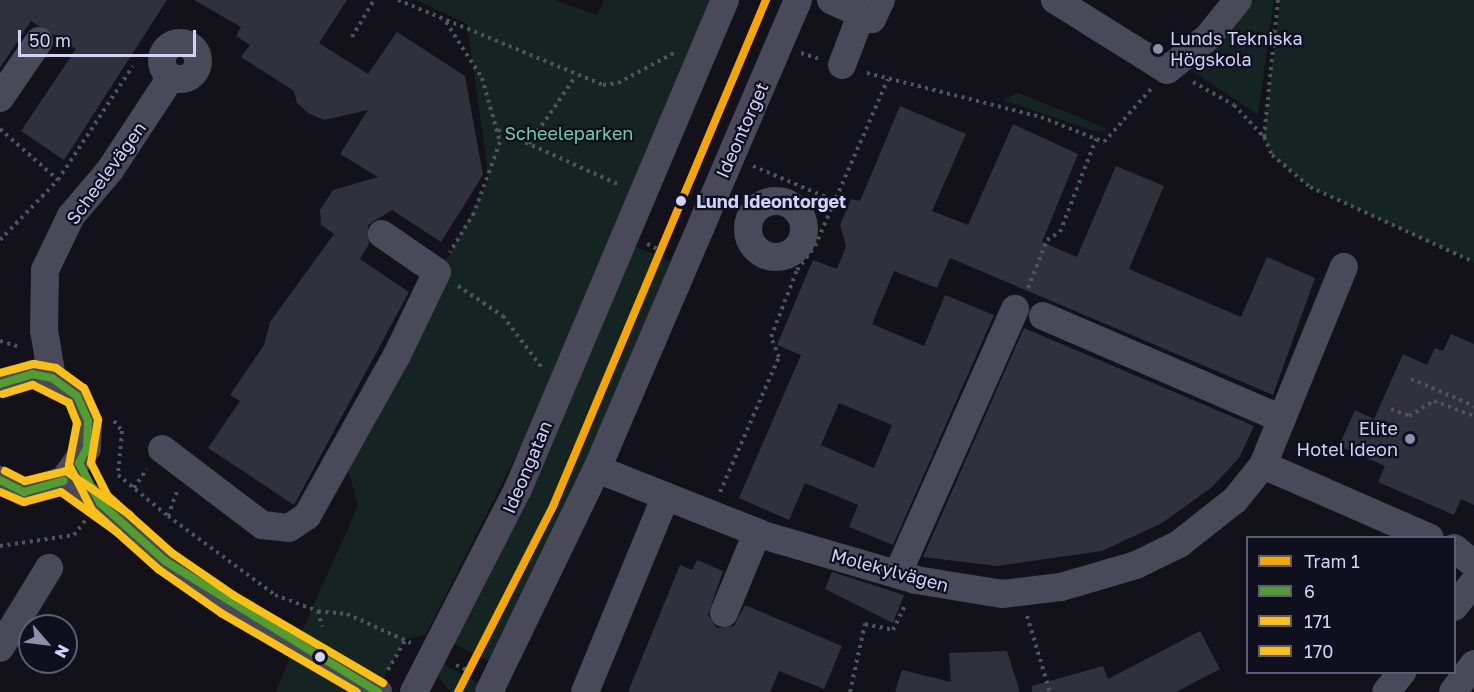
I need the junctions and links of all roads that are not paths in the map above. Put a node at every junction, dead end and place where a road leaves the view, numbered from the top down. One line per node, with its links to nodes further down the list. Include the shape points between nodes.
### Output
1 (725, 0): 37 (street, Ideongatan, via 482,569)
2 (798, 0): 20 (street, Ideontorget)
3 (831, 0): 6 (street)
4 (1055, 0): 5 (street, via 1167,70 1208,37)
5 (1238, 0)
6 (871, 11): 8 (street)
7 (39, 41): 10 (street)
8 (842, 66)
9 (171, 77): 15 (street, Scheelevägen, via 110,170 71,216 45,270 44,330)
10 (0, 98)
11 (382, 234): 18 (street, via 437,272 344,455 307,516 289,528 262,525)
12 (1344, 267): 17 (street, Molekylvägen)
13 (1015, 309): 29 (street)
14 (1044, 316): 17 (street)
15 (52, 378): 16 (street, via 32,374); 21 (street, via 77,396 88,421 87,448)
16 (0, 384)
17 (1282, 419): 19 (street, Molekylvägen)
18 (162, 449)
19 (1263, 465): 25 (street); 29 (street, Molekylvägen, via 1235,500 1179,544 1136,565 1021,595)
20 (597, 469): 23 (street, Molekylvägen); 38 (street)
21 (71, 472): 22 (street, via 24,492); 36 (street, via 165,561 227,604)
22 (0, 480)
23 (665, 498): 24 (street, Molekylvägen); 39 (street)
24 (757, 533): 29 (street, Molekylvägen); 32 (street)
25 (1428, 536)
26 (1456, 549): 27 (street)
27 (1474, 564)
28 (49, 568): 33 (street)
29 (907, 577)
30 (1474, 582): 31 (street)
31 (1456, 606)
32 (724, 613)
33 (0, 648)
34 (1474, 664): 41 (street)
35 (1400, 674): 40 (street)
36 (377, 692)
37 (414, 692)
38 (489, 692)
39 (585, 692)
40 (1386, 692)
41 (1453, 692)

